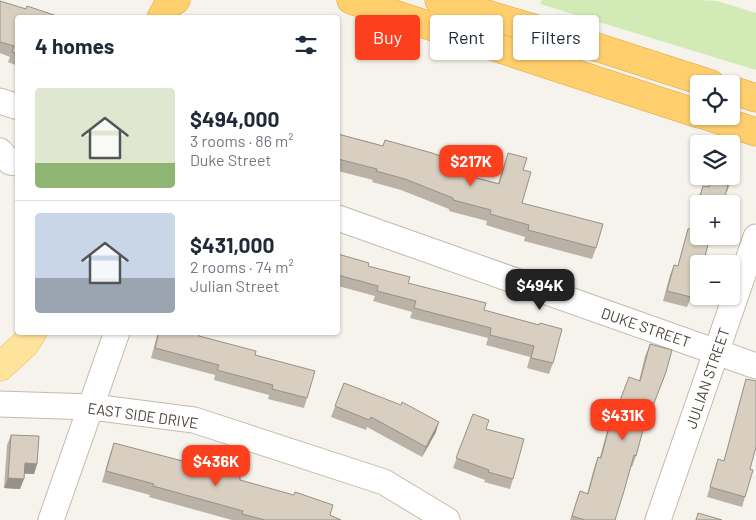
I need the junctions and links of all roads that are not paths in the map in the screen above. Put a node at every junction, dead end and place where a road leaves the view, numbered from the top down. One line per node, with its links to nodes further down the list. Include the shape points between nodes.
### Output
1 (152, 0): 5 (highway)
2 (176, 0): 6 (highway, via 168,5)
3 (351, 0): 12 (highway)
4 (439, 0): 7 (highway)
5 (151, 15)
6 (163, 15)
7 (690, 77)
8 (740, 93): 9 (highway)
9 (756, 98)
10 (0, 101): 11 (street)
11 (15, 106)
12 (690, 111)
13 (735, 125): 14 (highway)
14 (756, 132)
15 (0, 151): 16 (street, via 10,162)
16 (15, 163)
17 (340, 219): 21 (street, DUKE STREET)
18 (756, 237): 21 (street, JULIAN STREET)
19 (31, 335): 23 (main road)
20 (117, 335): 25 (street)
21 (716, 352): 22 (street, DUKE STREET); 28 (street, JULIAN STREET)
22 (756, 366)
23 (0, 367)
24 (0, 404): 25 (street, EAST SIDE DRIVE)
25 (92, 407): 26 (street); 27 (street, EAST SIDE DRIVE, via 194,420 384,482)
26 (52, 520)
27 (447, 520)
28 (658, 520)

